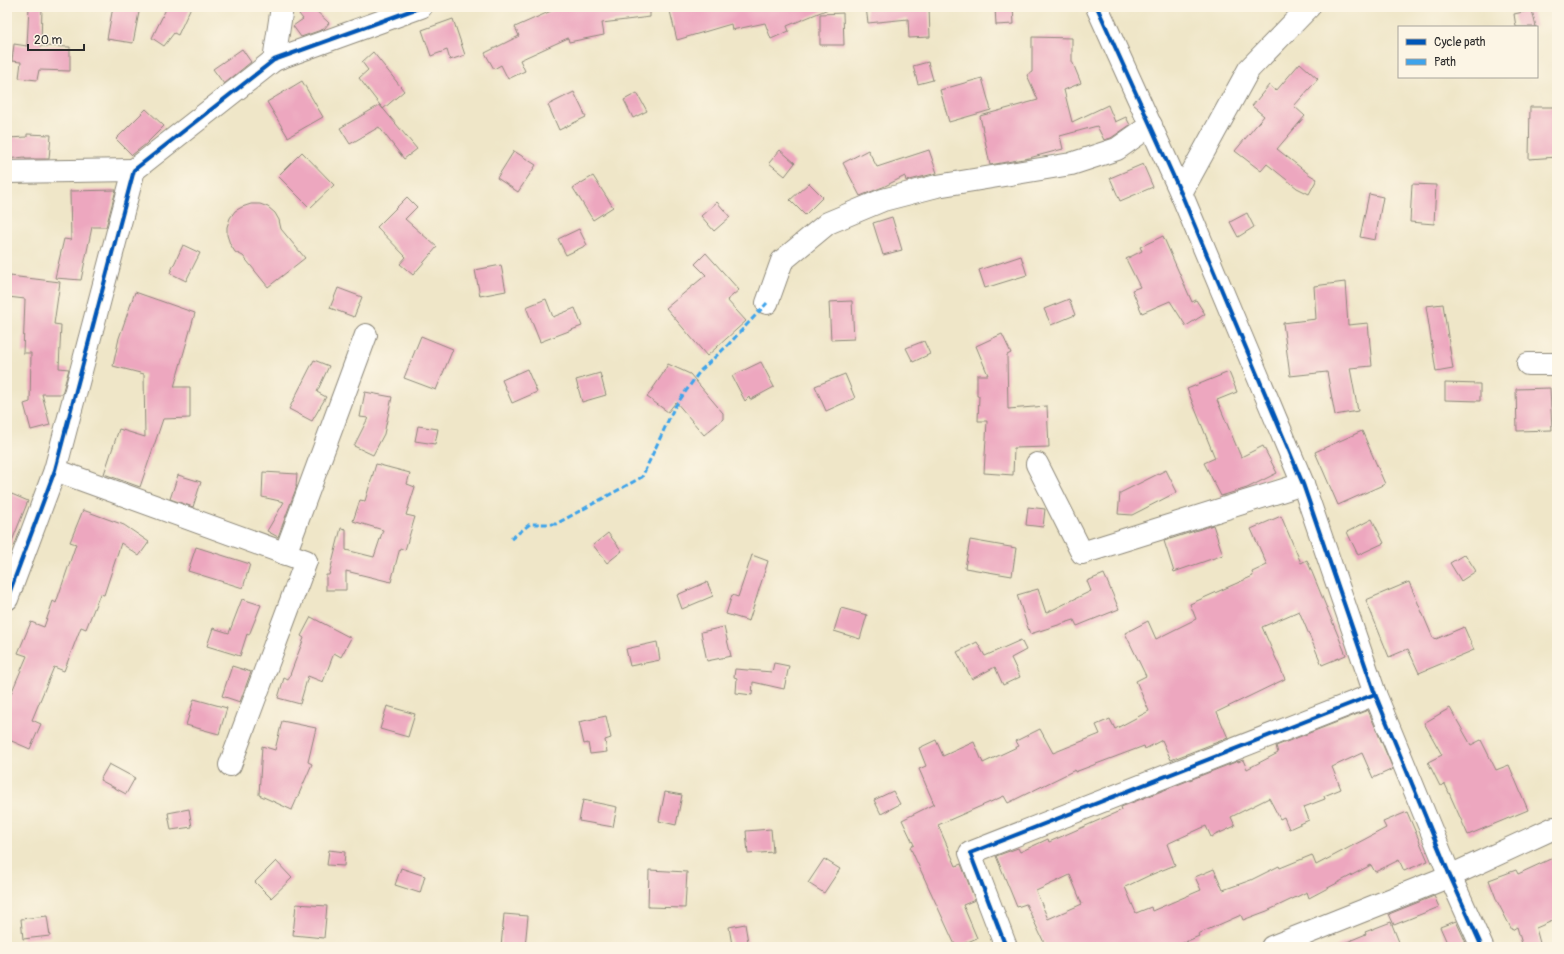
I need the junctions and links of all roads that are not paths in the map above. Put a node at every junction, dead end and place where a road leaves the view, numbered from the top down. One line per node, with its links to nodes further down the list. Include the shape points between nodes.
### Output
1 (421, 7): 5 (street)
2 (1097, 7): 6 (street)
3 (1308, 7): 9 (street, via 1249,69)
4 (279, 8): 5 (street)
5 (274, 60): 7 (street)
6 (1151, 125): 9 (street); 10 (street, via 1117,149 1071,164 937,186 883,200 828,223 782,262)
7 (134, 170): 8 (street); 15 (street)
8 (7, 172)
9 (1181, 193): 16 (street)
10 (767, 303)
11 (366, 334): 17 (street)
12 (1528, 364): 13 (street)
13 (1557, 364)
14 (1037, 464): 16 (street, via 1082,553)
15 (54, 470): 17 (street); 18 (street)
16 (1303, 484): 19 (street)
17 (285, 554): 20 (street, via 306,561)
18 (7, 599)
19 (1375, 694): 22 (street); 23 (street, via 970,853)
20 (230, 765)
21 (1554, 828): 22 (street)
22 (1450, 876): 24 (street); 25 (street)
23 (1006, 947)
24 (1272, 947)
25 (1482, 947)

